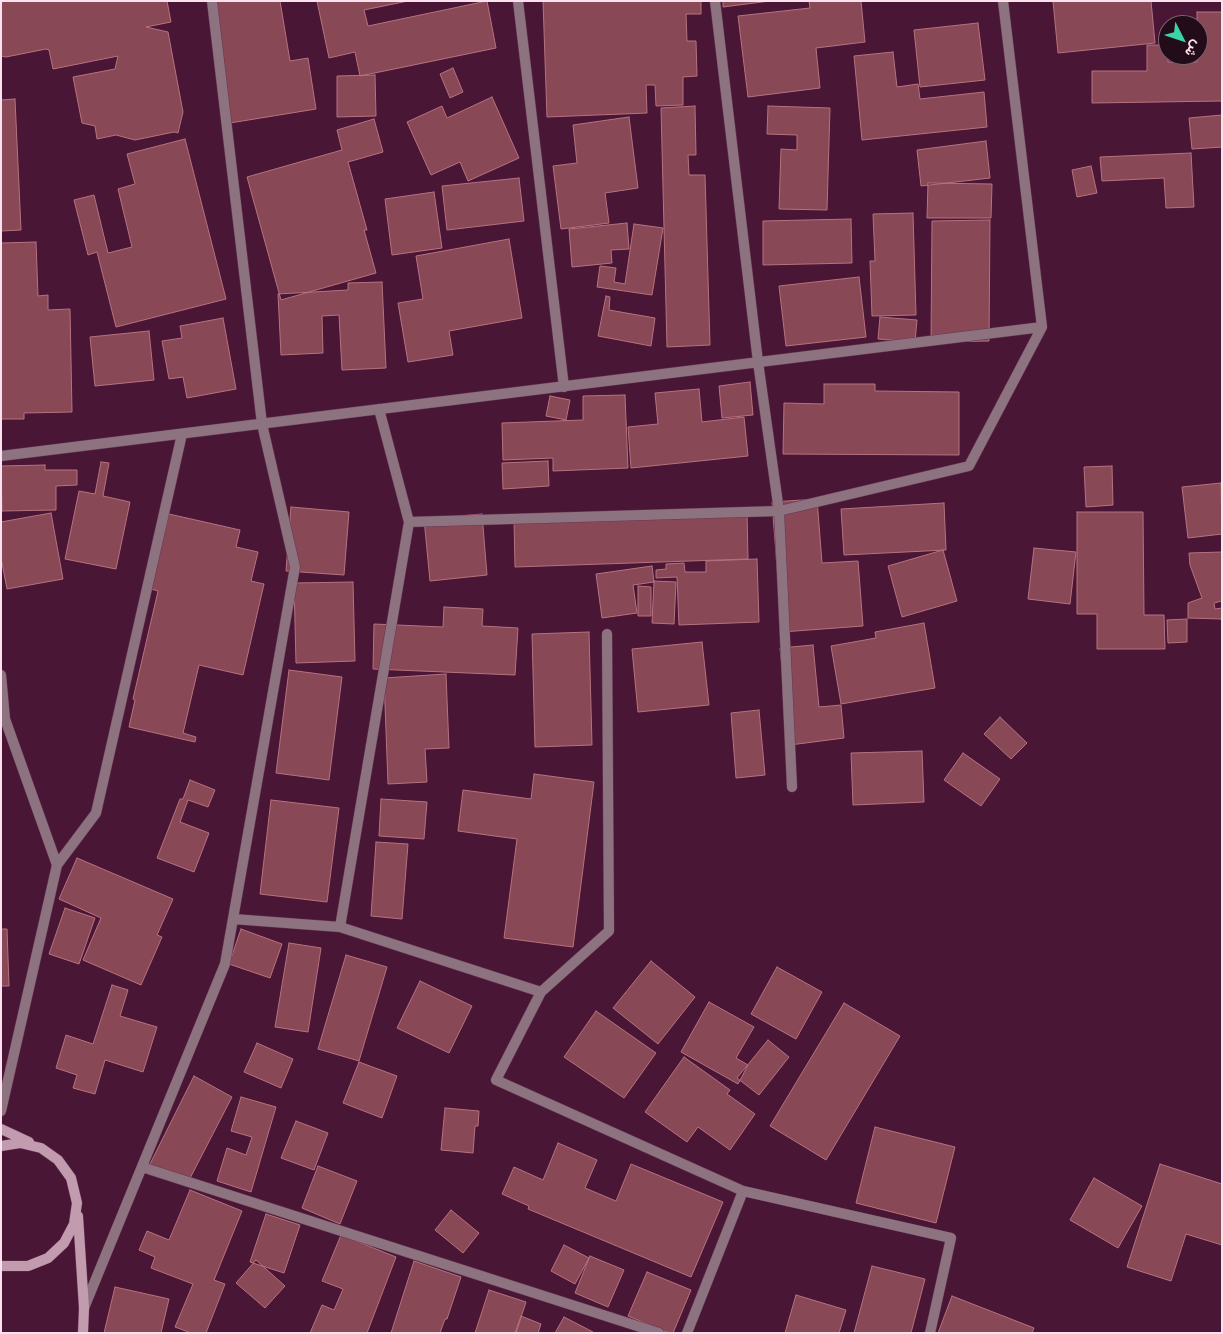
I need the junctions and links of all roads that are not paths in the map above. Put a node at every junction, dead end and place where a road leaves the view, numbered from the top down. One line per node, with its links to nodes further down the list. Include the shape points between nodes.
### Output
1 (212, 1): 9 (street)
2 (518, 1): 7 (street)
3 (715, 1): 6 (street)
4 (1003, 1): 5 (street)
5 (1042, 327): 6 (street); 12 (street, via 969,466)
6 (758, 362): 7 (street); 12 (street)
7 (564, 387): 8 (street)
8 (379, 409): 9 (street); 13 (street)
9 (262, 424): 10 (street); 18 (street, via 295,566)
10 (182, 434): 11 (street); 17 (street, via 96,813)
11 (1, 456)
12 (779, 511): 13 (street); 16 (street)
13 (409, 522): 19 (street)
14 (607, 634): 20 (street, via 609,931)
15 (1, 675): 17 (street, via 5,720)
16 (792, 787)
17 (57, 865): 21 (street)
18 (233, 919): 19 (street); 25 (street, via 225,964)
19 (340, 927): 20 (street)
20 (541, 992): 26 (street, via 496,1080)
21 (1, 1111)
22 (1, 1129): 24 (main road)
23 (1, 1146): 24 (main road, via 20,1143)
24 (41, 1148): 27 (main road, via 58,1160 71,1178)
25 (142, 1167): 29 (street); 31 (street)
26 (743, 1191): 32 (street); 33 (street, via 951,1238)
27 (77, 1203): 28 (main road, via 74,1224 64,1243 48,1258 28,1266); 29 (main road)
28 (1, 1266)
29 (84, 1308): 30 (main road)
30 (83, 1333)
31 (659, 1333)
32 (687, 1333)
33 (930, 1333)

